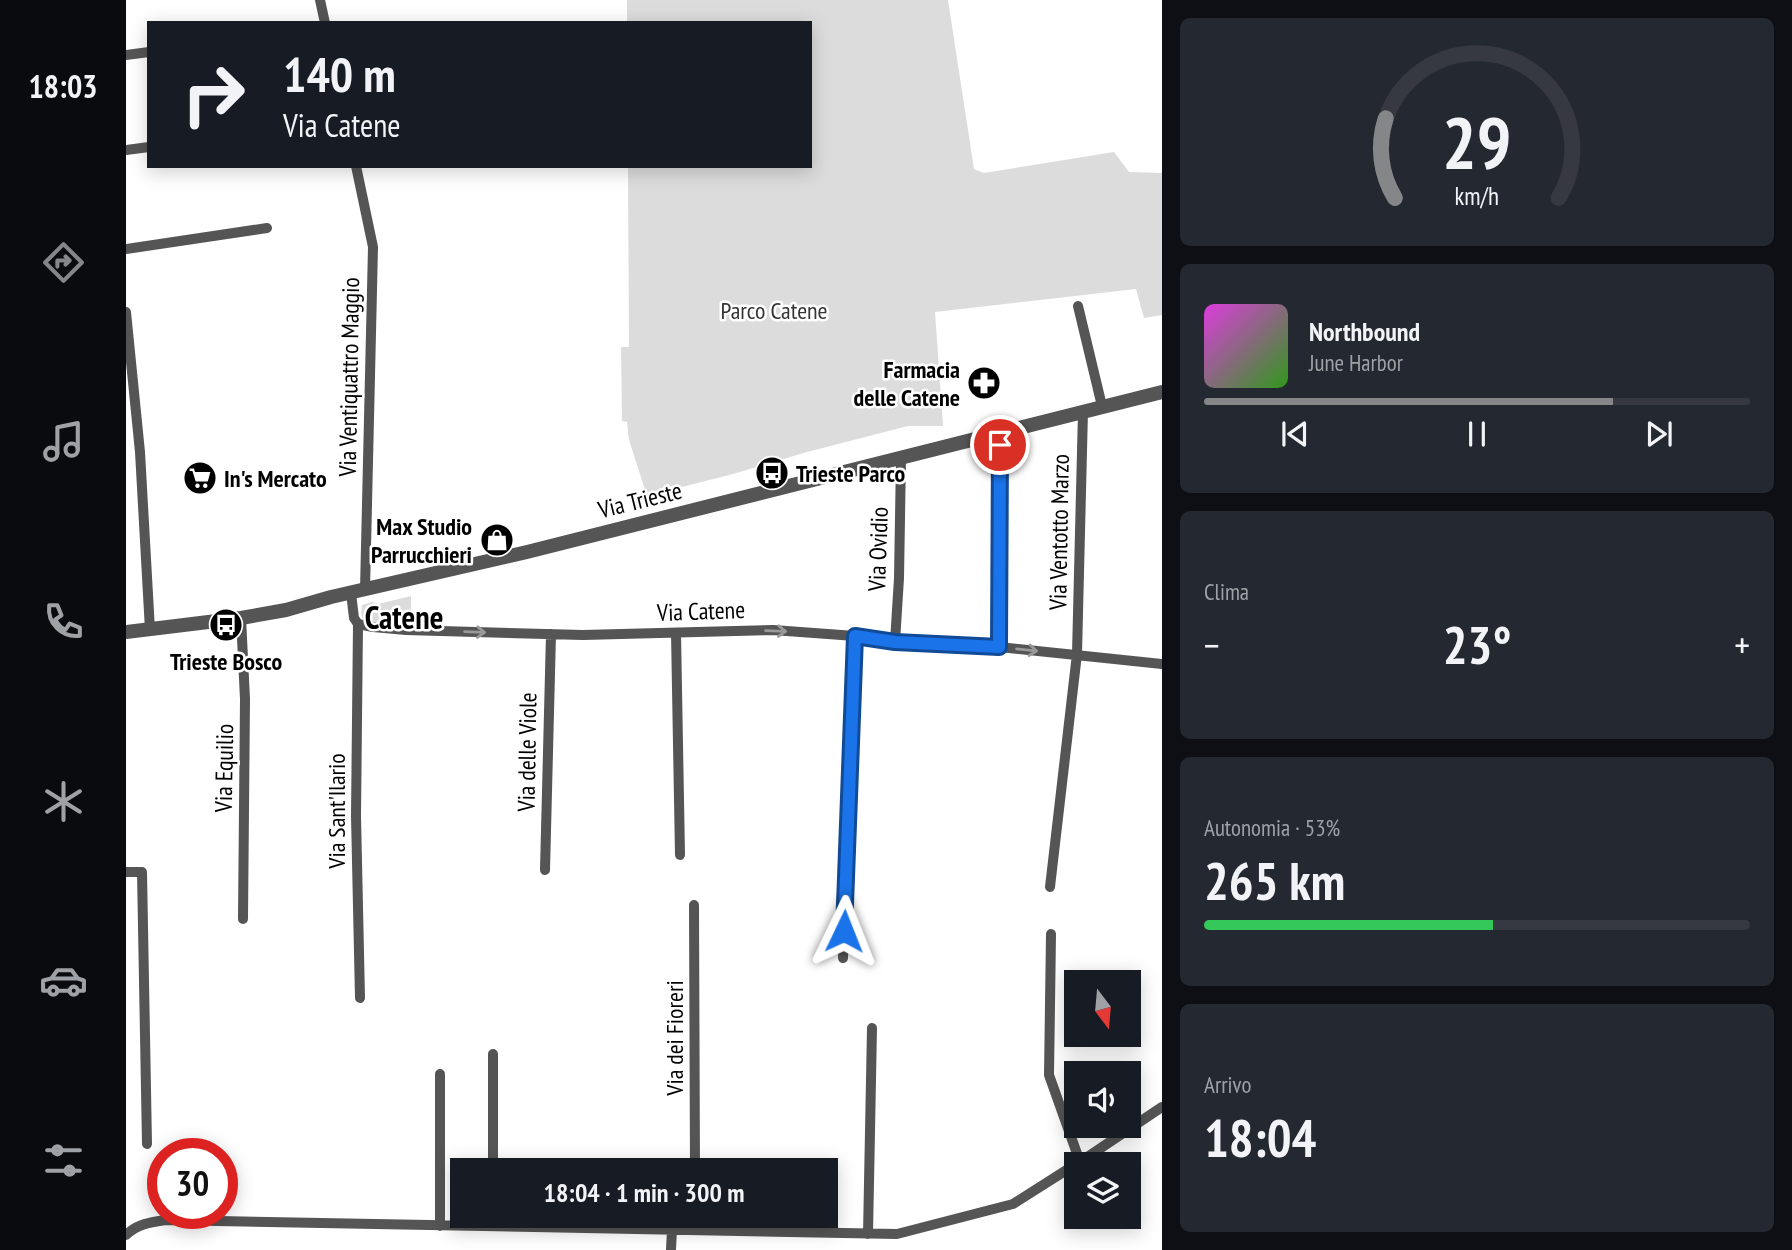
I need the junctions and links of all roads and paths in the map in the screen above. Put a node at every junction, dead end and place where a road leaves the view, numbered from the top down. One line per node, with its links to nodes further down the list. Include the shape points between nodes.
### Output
1 (320, 0): 2 (street)
2 (325, 21)
3 (147, 52): 4 (street)
4 (126, 55)
5 (147, 147): 6 (street)
6 (126, 150)
7 (356, 168): 17 (street, Via Ventiquattro Maggio, via 373,247)
8 (267, 229): 9 (street)
9 (126, 249)
10 (1079, 306): 13 (street)
11 (127, 320): 20 (street)
12 (1162, 392): 13 (street, Via Trieste)
13 (1102, 407): 14 (street, Via Trieste)
14 (1083, 411): 15 (street, Via Trieste); 27 (street, Via Ventotto Marzo)
15 (1000, 432): 16 (street, Via Trieste); 26 (street)
16 (901, 458): 17 (street, Via Trieste); 25 (street, Via Ovidio)
17 (358, 592): 18 (street, Via Trieste); 19 (street, via 354,618)
18 (242, 618): 20 (street, Via Trieste); 34 (street, Via Equilio)
19 (358, 624): 23 (street, Via Catene, one-way to 23, via 406,630); 37 (street, Via Sant'Ilario)
20 (150, 630): 21 (street, Via Trieste)
21 (126, 632)
22 (676, 633): 23 (street, Via Catene); 24 (street, Via Catene, one-way to 24, via 773,630); 29 (street)
23 (551, 634): 30 (street, Via delle Viole)
24 (855, 636): 25 (street, Via Catene); 36 (street)
25 (895, 642): 26 (street, Via Catene)
26 (999, 647): 27 (street, Via Catene, one-way to 27)
27 (1077, 654): 28 (street, Via Catene); 32 (street)
28 (1162, 664)
29 (680, 855)
30 (545, 870)
31 (126, 872): 42 (street, via 142,872)
32 (1050, 887)
33 (694, 905): 46 (street, Via dei Fioreri)
34 (243, 919)
35 (1051, 934): 43 (street, via 1049,1076)
36 (843, 958)
37 (360, 998)
38 (872, 1028): 53 (street)
39 (493, 1054): 45 (street)
40 (440, 1074): 49 (street)
41 (1162, 1107): 44 (street)
42 (147, 1144)
43 (1074, 1152)
44 (1094, 1152)
45 (493, 1158)
46 (695, 1158)
47 (1064, 1172): 53 (street, via 1013,1204 897,1234)
48 (450, 1225): 49 (street)
49 (439, 1226): 54 (street, via 166,1220 148,1223)
50 (646, 1228): 51 (street)
51 (672, 1229): 52 (street); 55 (street)
52 (695, 1230): 53 (street)
53 (868, 1234)
54 (126, 1235)
55 (671, 1250)

